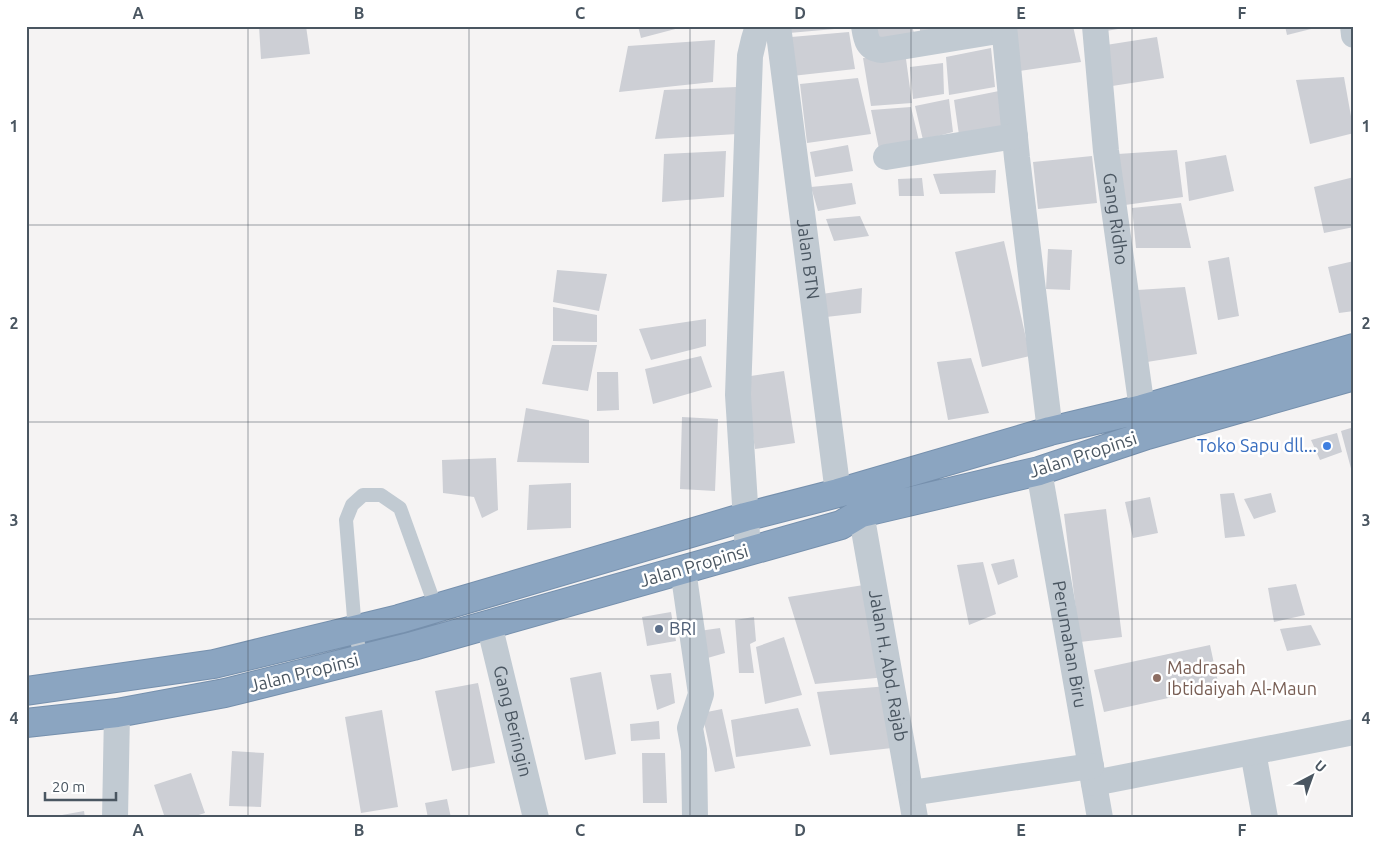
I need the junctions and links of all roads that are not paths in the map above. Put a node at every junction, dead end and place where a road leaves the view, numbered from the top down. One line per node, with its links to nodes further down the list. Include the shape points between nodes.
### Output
1 (758, 26): 17 (street, via 750,56 738,395)
2 (778, 26): 15 (street, Jalan BTN)
3 (864, 26): 6 (street, via 869,45 875,50)
4 (1095, 26): 12 (street, Gang Ridho, via 1106,151)
5 (1353, 26): 7 (street)
6 (1004, 28): 8 (street)
7 (1354, 35)
8 (1015, 136): 9 (street); 13 (street)
9 (886, 157)
10 (1354, 348): 12 (highway)
11 (1354, 376): 14 (highway, Jalan Propinsi, via 1147,435)
12 (1142, 409): 13 (highway)
13 (1050, 430): 15 (highway)
14 (1039, 471): 16 (highway, Jalan Propinsi); 29 (street, Perumahan Biru)
15 (838, 493): 17 (highway)
16 (861, 513): 18 (highway, Jalan Propinsi, via 841,525); 30 (street, Jalan H. Abd. Rajab)
17 (745, 517): 18 (street); 20 (highway)
18 (748, 551): 19 (highway, Jalan Propinsi)
19 (683, 570): 21 (highway, Jalan Propinsi); 33 (street, via 701,694 690,728 694,750)
20 (436, 608): 22 (highway); 22 (lane, via 400,508 381,495 363,495 352,505 346,520)
21 (489, 624): 23 (highway, Jalan Propinsi); 32 (street, Gang Beringin)
22 (355, 630): 23 (lane); 24 (highway, via 214,664)
23 (361, 658): 25 (highway, Jalan Propinsi, via 225,693)
24 (26, 691)
25 (117, 713): 26 (highway, Jalan Propinsi); 31 (street)
26 (26, 723)
27 (1354, 732): 28 (street)
28 (1253, 752): 29 (street); 35 (street)
29 (1093, 775): 30 (street); 34 (street, Perumahan Biru)
30 (913, 805)
31 (115, 818)
32 (536, 818)
33 (695, 818)
34 (1100, 818)
35 (1265, 818)

